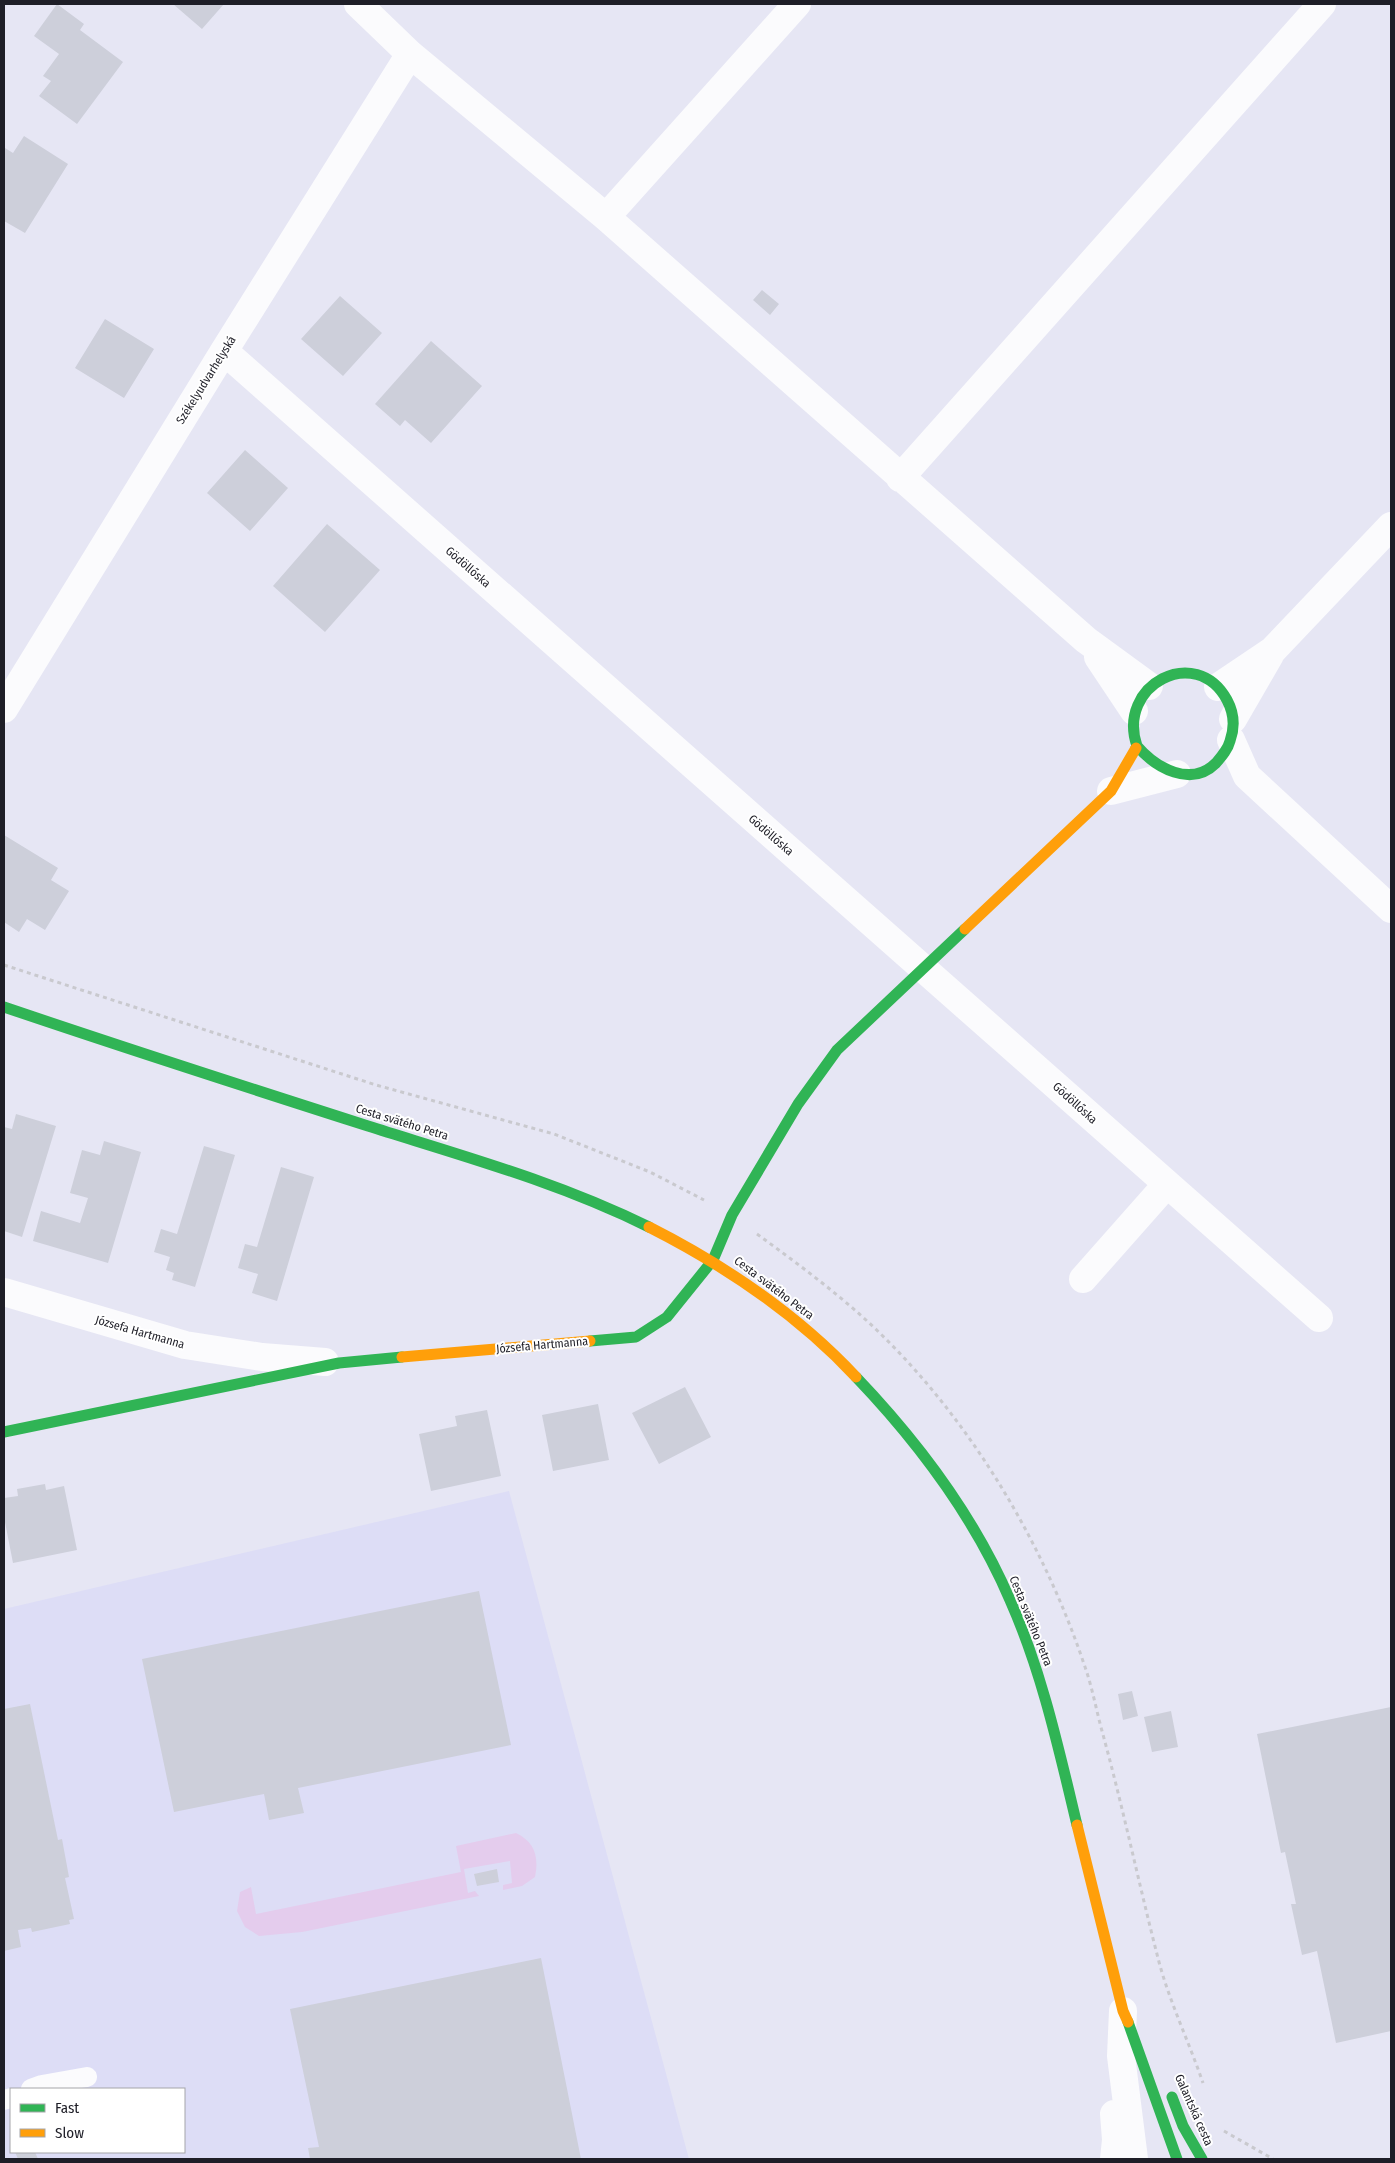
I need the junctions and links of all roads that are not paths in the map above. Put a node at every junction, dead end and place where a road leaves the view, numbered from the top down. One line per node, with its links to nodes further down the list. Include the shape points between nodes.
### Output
1 (358, 4): 4 (street)
2 (798, 4): 5 (street)
3 (1322, 4): 7 (street)
4 (410, 54): 5 (street); 6 (street, Székelyudvarhelyská)
5 (606, 217): 7 (street)
6 (224, 351): 13 (street, Székelyudvarhelyská); 22 (street, Gödöllőska)
7 (900, 478): 9 (street)
8 (1391, 526): 10 (street)
9 (1086, 640): 11 (street); 14 (street)
10 (1273, 650): 12 (street); 15 (street)
11 (1148, 686): 12 (street, via 1161,678 1191,674); 14 (street)
12 (1218, 687): 15 (street, via 1228,702)
13 (4, 708)
14 (1134, 711): 16 (street, via 1132,728)
15 (1232, 729): 17 (street, via 1223,755); 19 (street)
16 (1137, 746): 18 (street, via 1146,759 1161,770); 20 (street, Józsefa Hartmanna)
17 (1211, 766): 18 (street, via 1196,773); 19 (street)
18 (1177, 774): 20 (street)
19 (1247, 776): 21 (street)
20 (1111, 791): 22 (street, Józsefa Hartmanna)
21 (1391, 909)
22 (923, 969): 24 (street, Gödöllőska); 25 (street, Józsefa Hartmanna, via 857,1029 819,1073 732,1215)
23 (4, 1007): 25 (street, Cesta svätého Petra, via 162,1061 538,1179 628,1216)
24 (1166, 1184): 26 (street); 28 (street, Gödöllőska)
25 (713, 1260): 29 (street, Józsefa Hartmanna, via 667,1317 636,1337); 31 (street, Cesta svätého Petra, via 798,1322 884,1404 956,1498 985,1549 1020,1624 1046,1701)
26 (1083, 1279)
27 (4, 1292): 29 (street, Józsefa Hartmanna, via 186,1346 262,1357)
28 (1319, 1318)
29 (339, 1363): 30 (street, Józsefa Hartmanna)
30 (4, 1432)
31 (1123, 2011): 32 (street)
32 (1131, 2053): 33 (street); 37 (street, via 1113,2103); 38 (street); 39 (street)
33 (1154, 2062)
34 (87, 2077): 36 (lane)
35 (1167, 2084): 40 (street, Galantská cesta)
36 (34, 2088)
37 (1114, 2159)
38 (1134, 2159)
39 (1177, 2159)
40 (1202, 2159)

